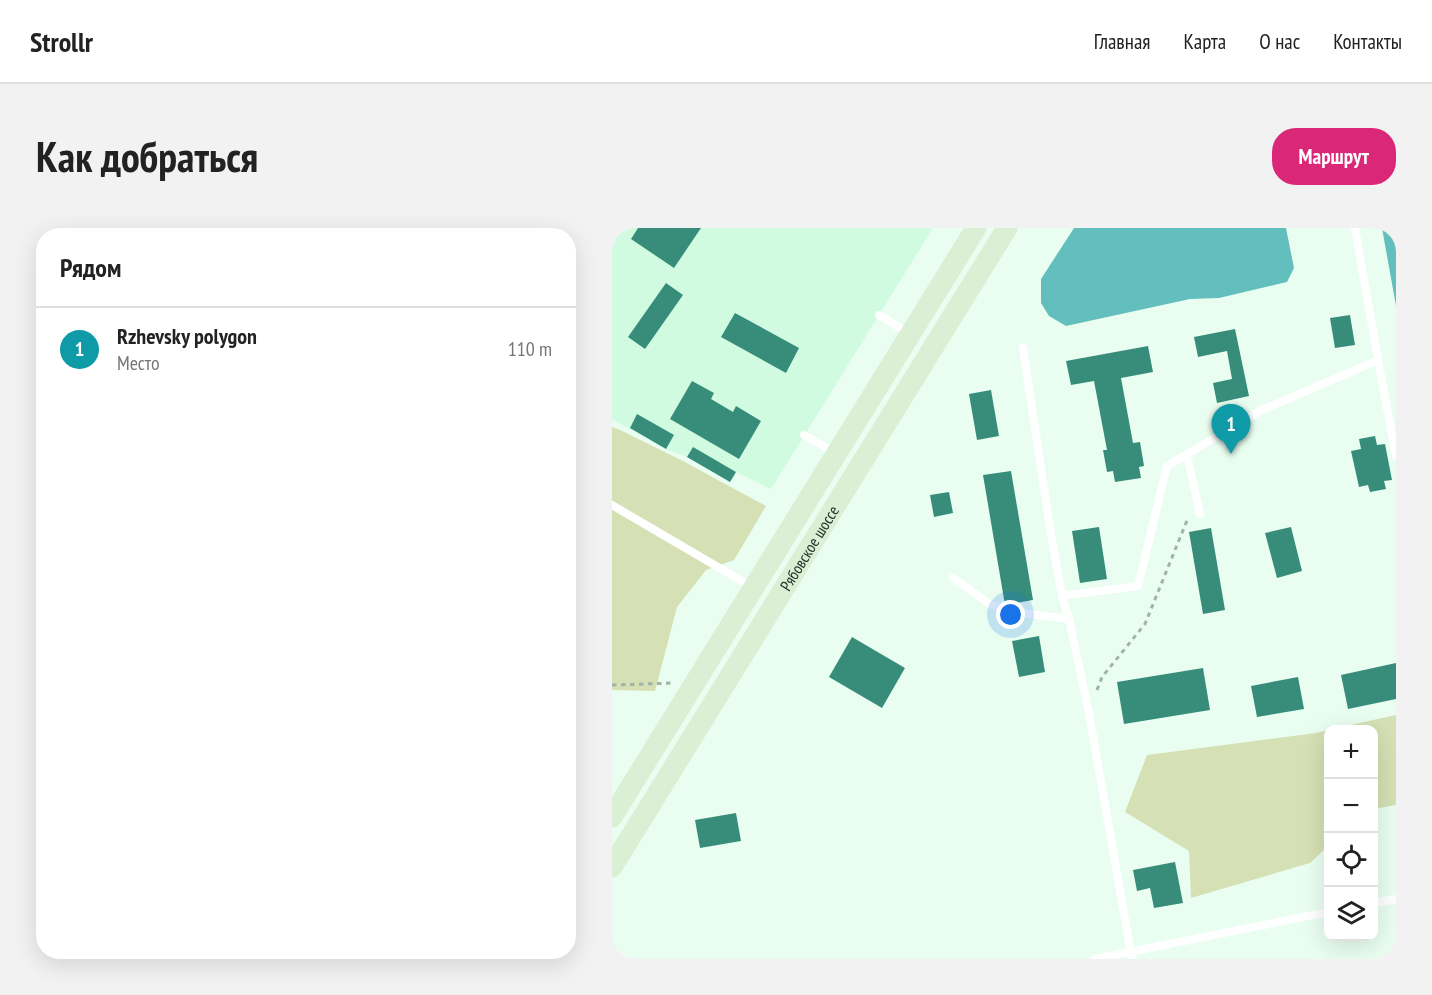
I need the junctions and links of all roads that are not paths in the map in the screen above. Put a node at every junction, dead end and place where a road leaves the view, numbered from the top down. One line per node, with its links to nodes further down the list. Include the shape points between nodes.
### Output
1 (976, 228): 5 (main road, Рябовское шоссе)
2 (1007, 228): 19 (main road, Рябовское шоссе)
3 (1355, 228): 7 (lane)
4 (879, 315): 5 (lane)
5 (911, 334): 9 (main road, Рябовское шоссе)
6 (1023, 348): 16 (lane)
7 (1378, 360): 10 (lane, via 1260,411); 11 (lane)
8 (804, 435): 9 (lane)
9 (836, 454): 15 (main road, Рябовское шоссе)
10 (1187, 455): 13 (lane); 16 (lane, via 1167,466 1137,586)
11 (1396, 456)
12 (612, 506): 15 (lane)
13 (1200, 514)
14 (953, 578): 17 (lane, via 991,605)
15 (753, 588): 18 (main road, Рябовское шоссе)
16 (1062, 596): 17 (lane)
17 (1069, 619): 23 (lane)
18 (612, 817)
19 (612, 867)
20 (1396, 899): 21 (lane)
21 (1378, 902)
22 (1324, 913): 23 (lane)
23 (1132, 956): 24 (lane)
24 (1095, 959)

